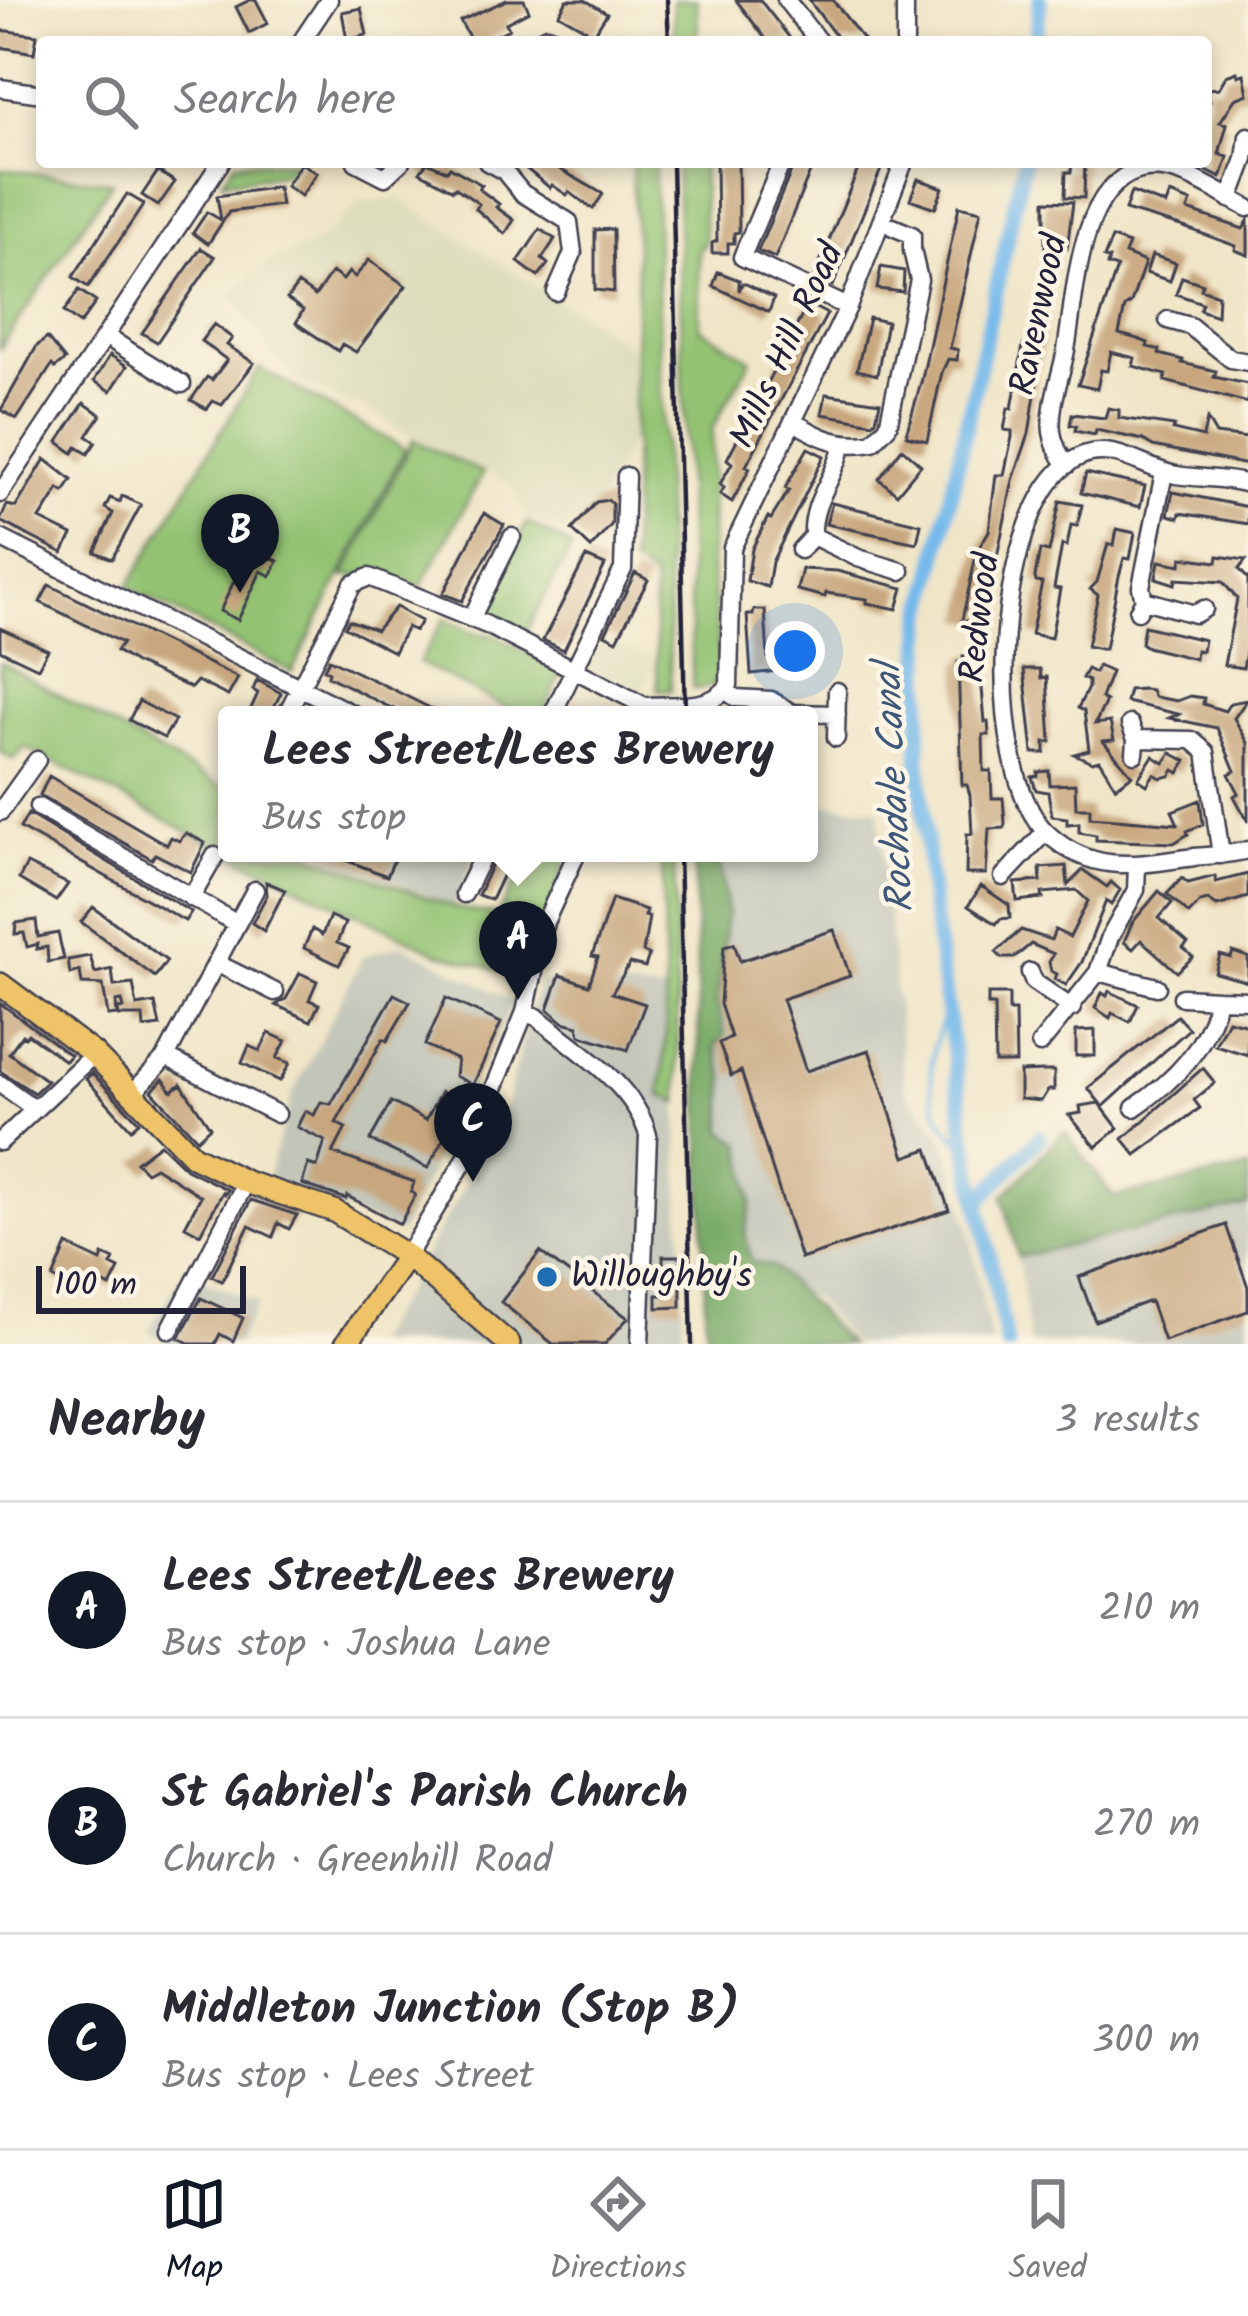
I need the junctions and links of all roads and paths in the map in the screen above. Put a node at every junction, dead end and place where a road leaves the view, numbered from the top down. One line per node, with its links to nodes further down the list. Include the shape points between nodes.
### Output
1 (329, 0): 4 (street)
2 (786, 0): 5 (street)
3 (904, 0): 6 (street)
4 (305, 36)
5 (814, 36)
6 (905, 36)
7 (0, 88): 8 (street)
8 (36, 93)
9 (1248, 136): 17 (street)
10 (217, 168): 23 (street)
11 (368, 168): 12 (street, via 385,177)
12 (394, 168)
13 (499, 168): 20 (street, via 569,222 573,253)
14 (779, 168): 21 (street, via 742,257)
15 (902, 168): 21 (street, Mills Hill Road)
16 (1119, 170): 17 (street, Ravenwood, via 1184,175); 28 (street, Ravenwood, via 1071,298 1052,427)
17 (1230, 199): 18 (street, Ravenwood)
18 (1248, 208)
19 (893, 227): 27 (street, via 918,230 912,250 919,272 888,426 873,442)
20 (556, 292)
21 (848, 307): 26 (street, Mills Hill Road)
22 (1168, 320): 24 (street)
23 (105, 336): 25 (street); 32 (street)
24 (1248, 362)
25 (182, 384)
26 (793, 421): 27 (street); 40 (street, Mills Hill Road, via 730,556)
27 (843, 444): 35 (street, via 807,543)
28 (1067, 465): 29 (street, via 1102,452); 55 (street, Redwood, via 1046,484 1026,534 1002,666 1020,788)
29 (1164, 472): 31 (street); 36 (street, via 1141,606)
30 (626, 476): 38 (street, via 623,568)
31 (1248, 484)
32 (0, 494)
33 (512, 537): 37 (street)
34 (0, 538): 39 (street)
35 (902, 571)
36 (1204, 609)
37 (471, 619): 38 (street); 39 (street, via 392,584 353,584)
38 (574, 669): 44 (street); 45 (street)
39 (299, 687): 42 (street); 43 (street)
40 (726, 691): 46 (street); 47 (street)
41 (837, 691): 49 (street)
42 (290, 706)
43 (338, 706)
44 (556, 706)
45 (637, 706)
46 (677, 706)
47 (779, 706)
48 (818, 713): 49 (street)
49 (837, 713): 50 (street)
50 (836, 738)
51 (1134, 739): 57 (street, via 1192,740 1206,752)
52 (37, 760): 54 (street)
53 (38, 807): 65 (street)
54 (0, 812)
55 (1045, 832): 61 (street, via 1086,856); 62 (street, via 1012,855)
56 (1248, 850): 57 (street)
57 (1221, 855): 61 (street)
58 (215, 856): 65 (street)
59 (480, 862): 64 (street)
60 (573, 862): 77 (street, via 545,922)
61 (1137, 866): 68 (street, via 1136,890)
62 (1003, 877)
63 (255, 890): 66 (street)
64 (464, 894)
65 (191, 898): 66 (street)
66 (237, 924): 67 (street)
67 (216, 963): 72 (street); 80 (street)
68 (1098, 972): 71 (street, via 1139,974); 76 (street)
69 (1030, 982): 76 (street)
70 (0, 983): 79 (main road)
71 (1156, 987)
72 (275, 992)
73 (1182, 997): 74 (street)
74 (1218, 999): 75 (street); 83 (street, via 1197,1050)
75 (1248, 1000)
76 (1072, 1008): 78 (street)
77 (525, 1012): 88 (street, via 465,1160); 92 (street, via 607,1076 645,1124)
78 (1040, 1044)
79 (94, 1054): 82 (main road); 84 (street)
80 (166, 1057): 82 (street); 85 (street)
81 (0, 1084): 84 (street)
82 (131, 1095): 87 (main road, via 193,1156)
83 (1134, 1108)
84 (35, 1109): 86 (street)
85 (277, 1114)
86 (0, 1142)
87 (246, 1182): 88 (main road, via 334,1211); 89 (street)
88 (407, 1256): 90 (main road); 91 (main road)
89 (170, 1330)
90 (346, 1344)
91 (509, 1344)
92 (640, 1344)

